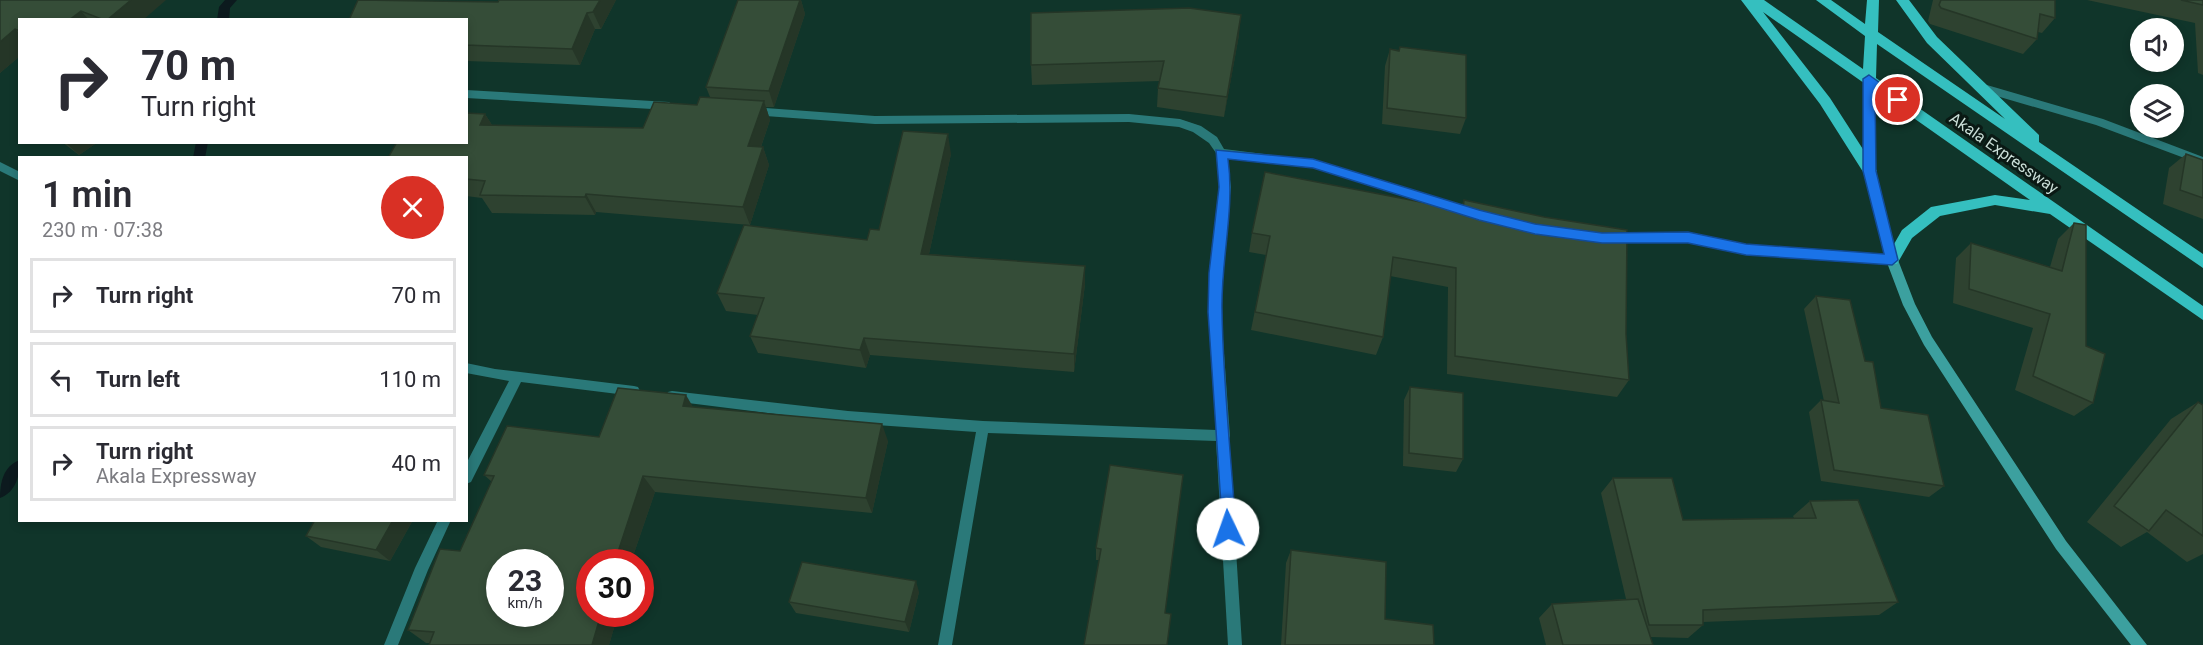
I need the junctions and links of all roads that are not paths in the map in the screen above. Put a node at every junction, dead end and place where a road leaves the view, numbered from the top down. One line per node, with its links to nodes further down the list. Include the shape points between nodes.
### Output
1 (1747, 0): 15 (main road, via 1825,101)
2 (1755, 0): 7 (main road, Akala Expressway)
3 (1822, 0): 6 (main road, Akala Expressway)
4 (1873, 0): 6 (main road)
5 (1902, 0): 8 (main road, via 1932,40)
6 (1872, 36): 7 (main road); 16 (main road, Akala Expressway)
7 (1869, 79): 15 (street); 18 (main road, Akala Expressway)
8 (1980, 87): 13 (street, via 2099,122); 16 (main road)
9 (468, 94): 10 (street)
10 (678, 106)
11 (736, 110): 12 (street, via 875,120 1129,118 1180,123 1197,129 1213,140)
12 (1221, 153): 19 (street, via 1313,164); 27 (street, via 1225,187 1215,273 1215,312)
13 (2203, 162)
14 (0, 166): 17 (street)
15 (1870, 171): 21 (street)
16 (2066, 171): 22 (main road, Akala Expressway)
17 (18, 176)
18 (2054, 209): 21 (main road, via 1995,200 1936,210 1907,234); 23 (main road, Akala Expressway)
19 (1479, 215)
20 (1602, 238): 21 (street, via 1688,237 1746,250)
21 (1892, 260): 33 (street, via 1928,341 1972,410 2061,545)
22 (2203, 262)
23 (2203, 314)
24 (468, 368): 25 (street)
25 (517, 377): 26 (street, via 848,417); 28 (street)
26 (983, 427): 27 (street); 31 (street)
27 (1224, 436): 32 (street)
28 (468, 474)
29 (444, 522): 30 (street)
30 (391, 645)
31 (945, 645)
32 (1235, 645)
33 (2140, 645)

